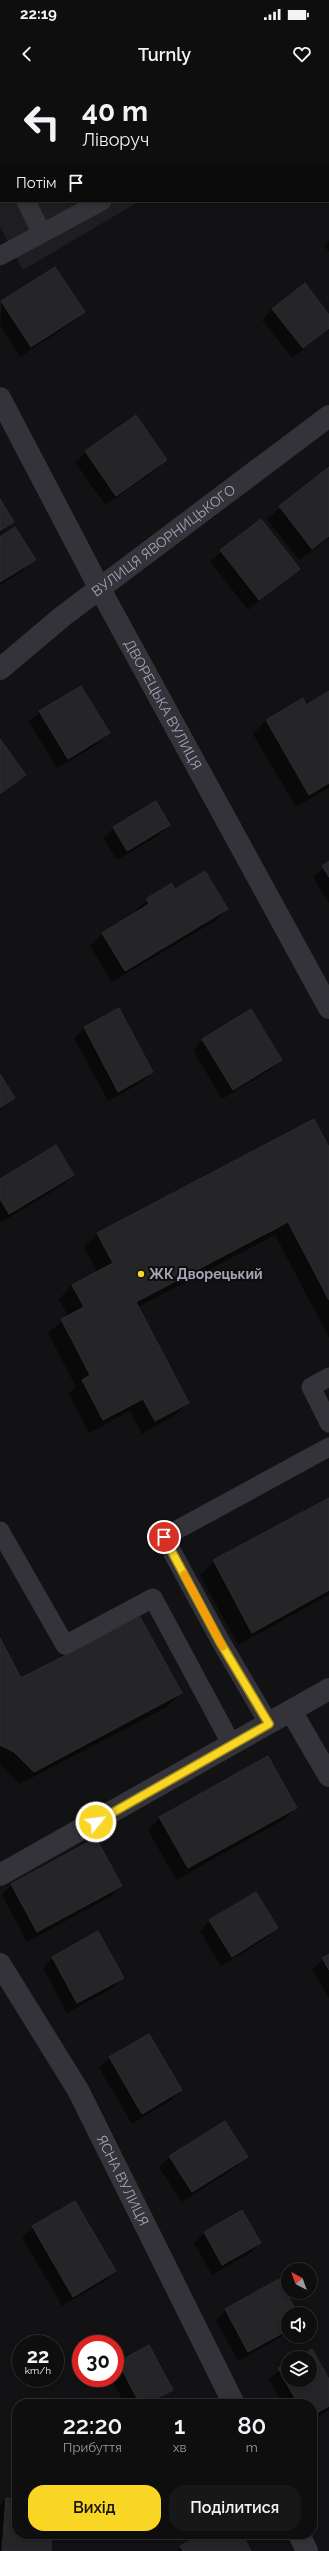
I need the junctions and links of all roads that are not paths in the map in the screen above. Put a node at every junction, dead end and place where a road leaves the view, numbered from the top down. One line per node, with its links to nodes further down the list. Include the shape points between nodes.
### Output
1 (26, 202): 3 (lane)
2 (100, 202): 3 (lane)
3 (41, 232): 4 (lane)
4 (0, 256)
5 (0, 398): 7 (street, ДВОРЕЦЬКА ВУЛИЦЯ)
6 (329, 416): 7 (street, ВУЛИЦЯ ЯВОРНИЦЬКОГО)
7 (100, 589): 8 (street, ВУЛИЦЯ ЯВОРНИЦЬКОГО); 9 (street, ДВОРЕЦЬКА ВУЛИЦЯ)
8 (0, 669)
9 (329, 1008)
10 (329, 1378): 11 (lane, via 311,1388)
11 (329, 1423)
12 (329, 1447): 16 (lane, via 164,1537 220,1642)
13 (0, 1531): 17 (lane, via 65,1646 153,1598)
14 (329, 1689): 15 (street)
15 (291, 1711): 16 (street); 18 (street)
16 (269, 1724): 17 (street)
17 (232, 1745): 19 (street)
18 (329, 1776)
19 (0, 1875)
20 (0, 1964): 21 (street, ЯСНА ВУЛИЦЯ, via 78,2090)
21 (232, 2399)
22 (301, 2539): 23 (street)
23 (307, 2551)

